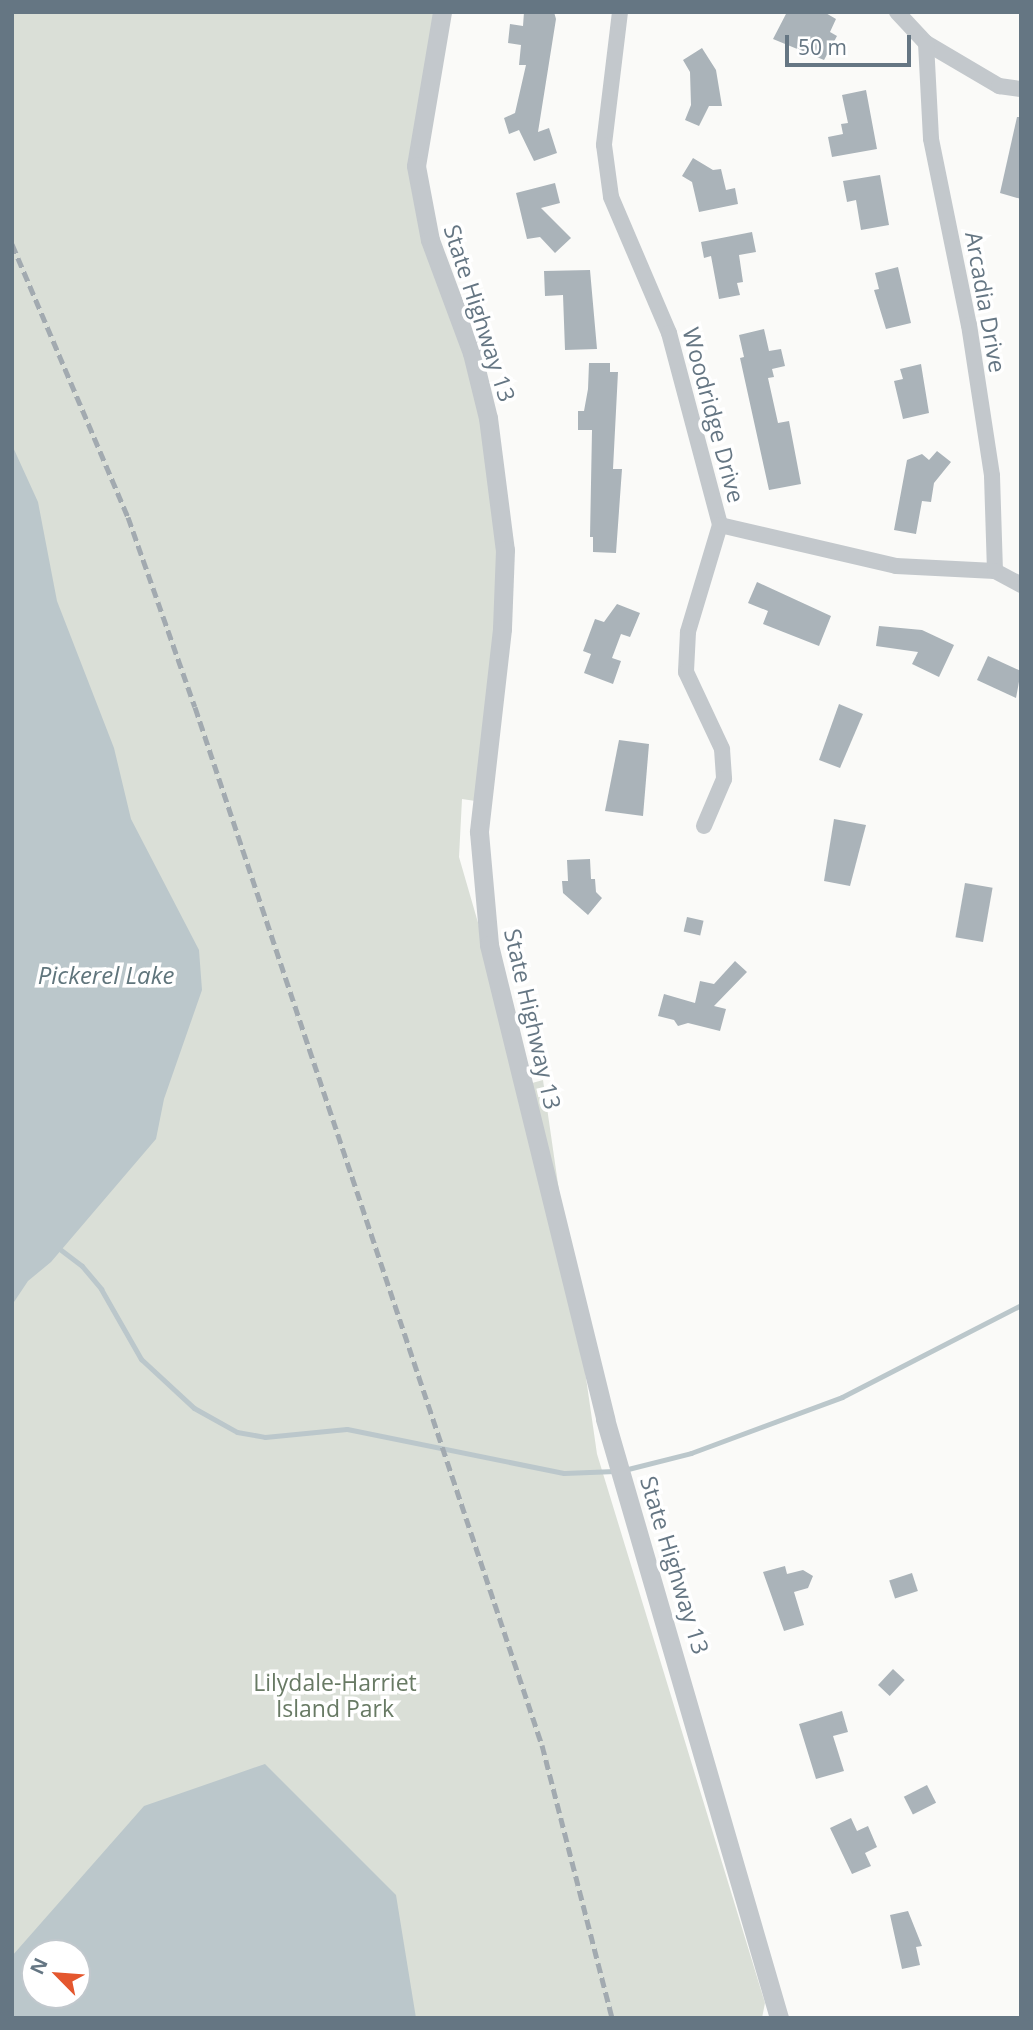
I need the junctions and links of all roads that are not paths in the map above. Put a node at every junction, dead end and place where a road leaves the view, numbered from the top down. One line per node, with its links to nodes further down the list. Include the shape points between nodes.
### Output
1 (442, 12): 10 (street, State Highway 13, via 420,130 418,177 430,240 472,353 488,418 505,550 502,629 479,832 489,945 605,1419)
2 (620, 12): 6 (street, Woodridge Drive, via 604,145 611,197 669,333)
3 (897, 12): 4 (street)
4 (926, 43): 5 (street, via 999,86); 7 (street, Arcadia Drive, via 931,139 969,325 992,476)
5 (1021, 89)
6 (720, 525): 7 (street, via 896,566); 9 (street, Woodridge Drive, via 688,632 686,672 722,749 724,779)
7 (995, 571): 8 (street)
8 (1021, 585)
9 (704, 826)
10 (779, 2018)

